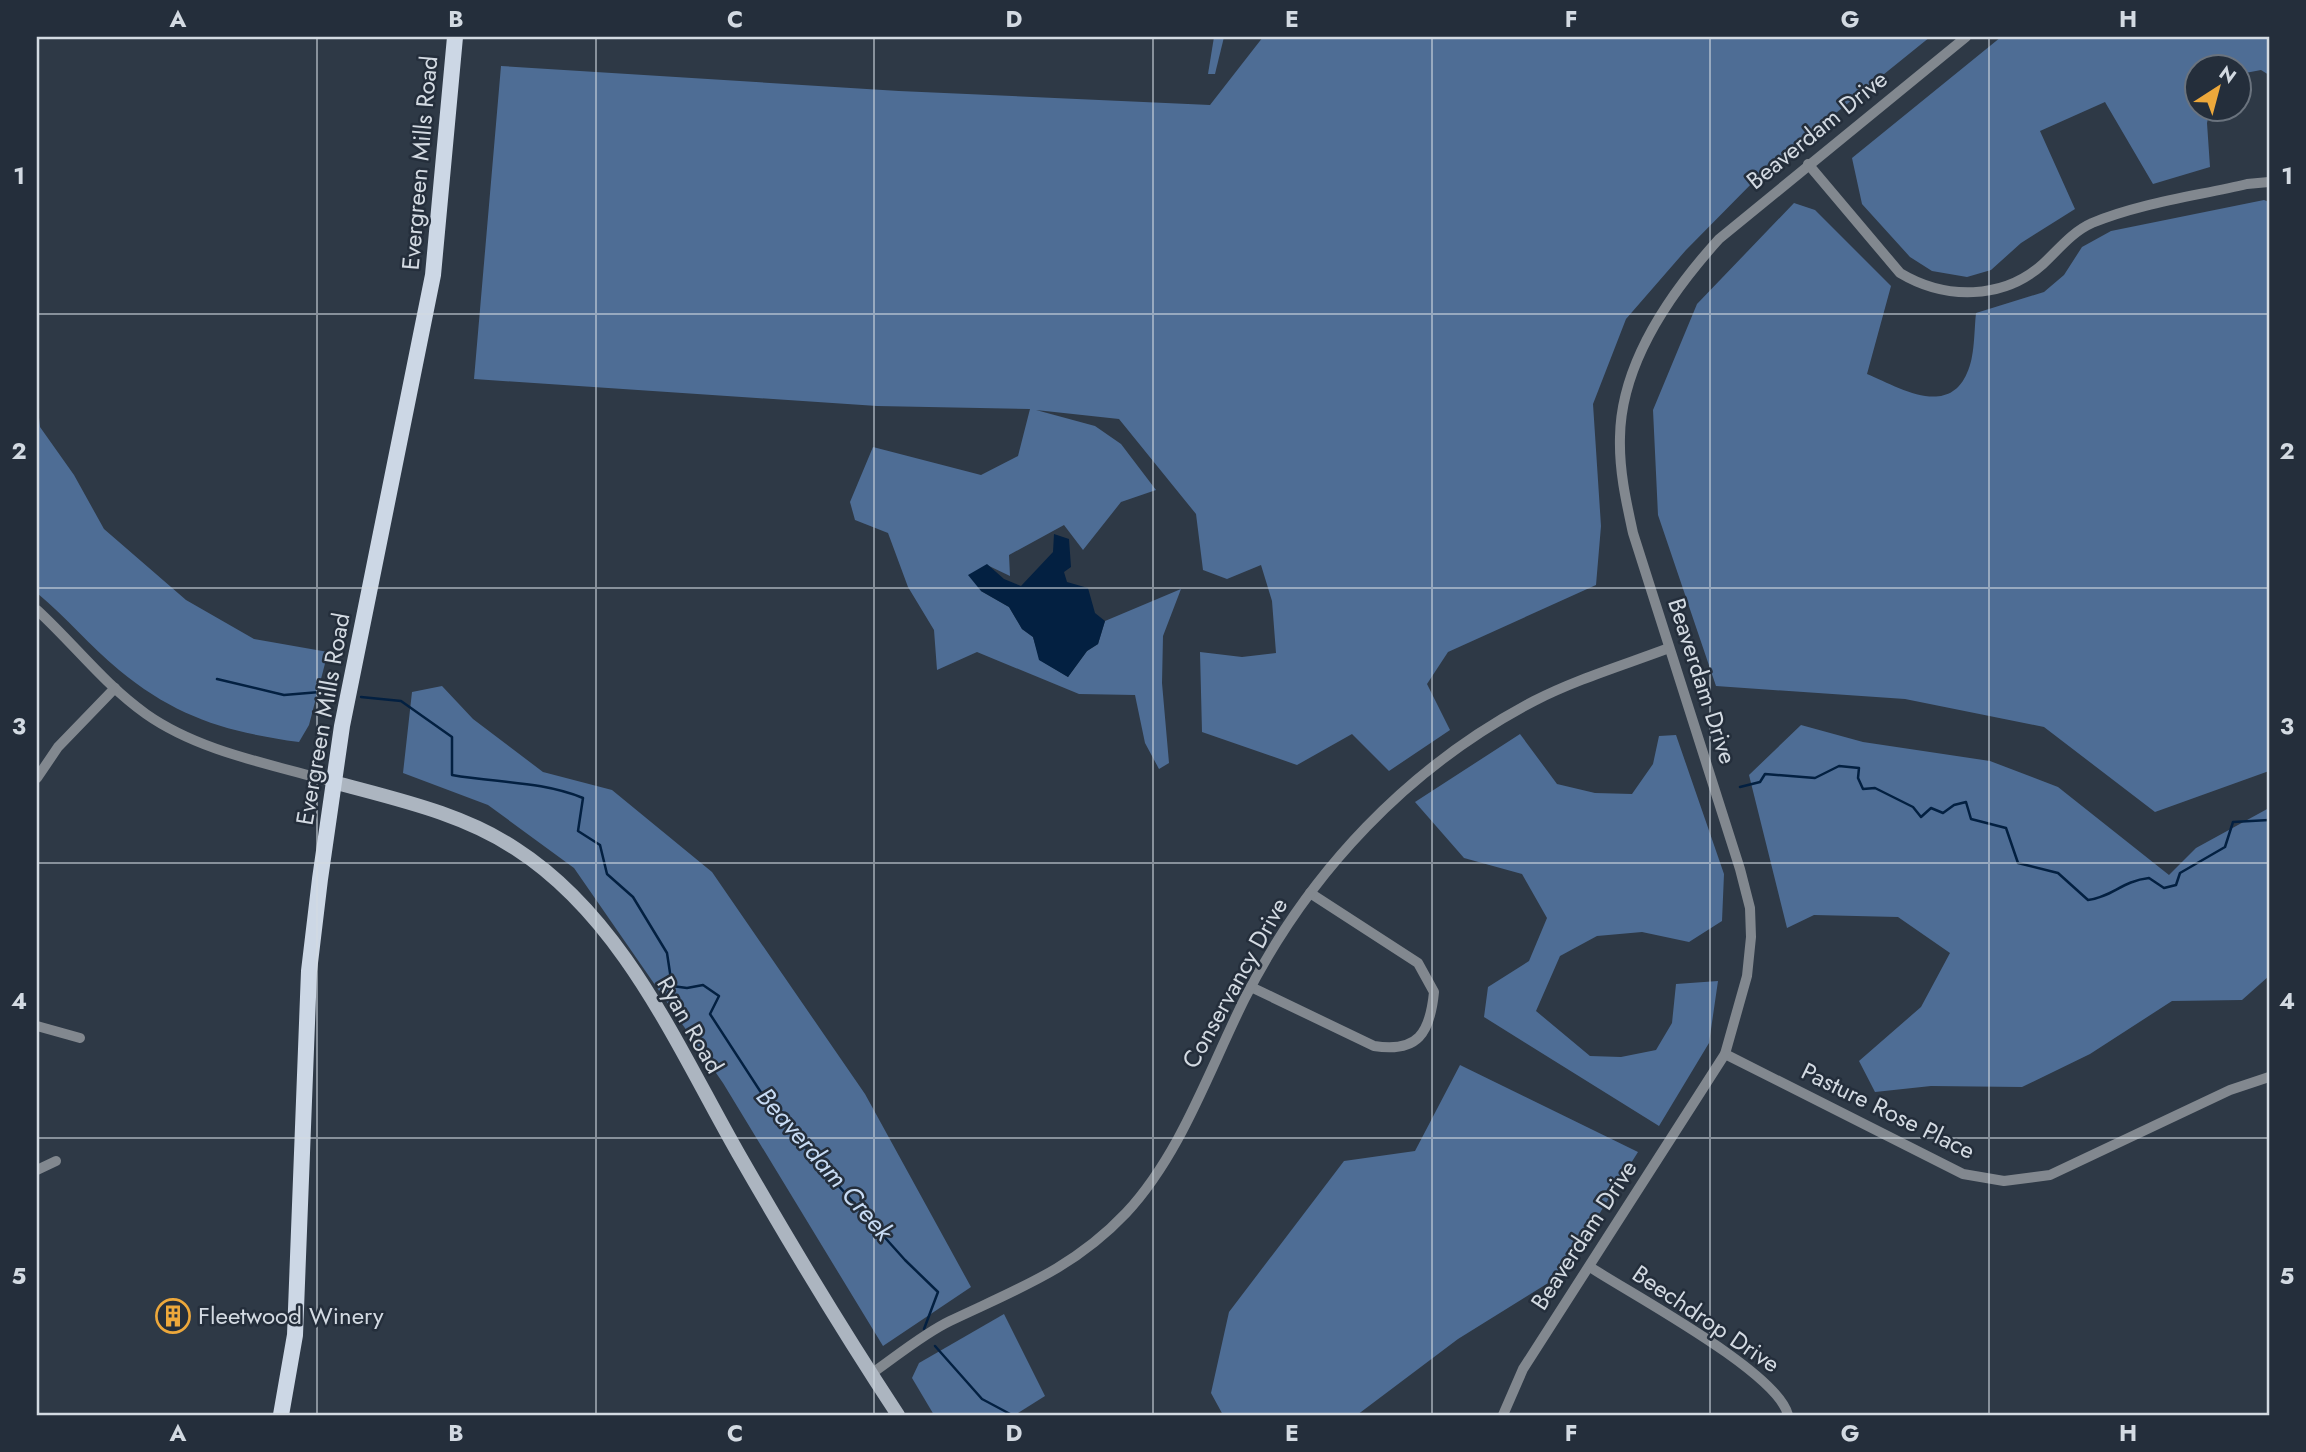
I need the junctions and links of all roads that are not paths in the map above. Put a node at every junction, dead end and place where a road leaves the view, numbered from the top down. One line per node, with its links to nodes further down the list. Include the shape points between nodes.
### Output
1 (455, 37): 9 (main road, Evergreen Mills Road, via 433,275)
2 (1966, 37): 3 (street, Beaverdam Drive)
3 (1808, 164): 4 (street, via 1900,273 1918,284 1968,294 2027,276 2073,234 2110,216); 6 (street, Beaverdam Drive, via 1746,213 1685,276 1656,319 1626,399 1620,435 1622,482 1633,533)
4 (2269, 183)
5 (37, 610): 7 (street)
6 (1670, 648): 10 (street, Conservancy Drive, via 1535,701 1427,770 1379,812); 14 (street, Beaverdam Drive, via 1750,908 1747,976)
7 (115, 688): 8 (street, via 58,747); 9 (street, via 149,716 188,738)
8 (37, 778)
9 (333, 782): 19 (main road, Ryan Road, via 419,805 492,835 565,886 591,912 650,999); 20 (main road, Evergreen Mills Road, via 309,971 295,1335)
10 (1310, 893): 11 (street, Conservancy Drive); 11 (street, via 1418,963 1434,992 1425,1029 1406,1046 1374,1046)
11 (1251, 987): 19 (street, Conservancy Drive, via 1172,1149 1127,1212 1040,1281 948,1322)
12 (37, 1026): 13 (street)
13 (80, 1038)
14 (1724, 1054): 15 (street, Pasture Rose Place, via 1963,1174 2004,1181 2050,1175 2231,1090); 18 (street, Beaverdam Drive)
15 (2269, 1077)
16 (56, 1161): 17 (street)
17 (37, 1170)
18 (1590, 1267): 22 (street, Beaverdam Drive, via 1523,1369); 23 (street, Beechdrop Drive, via 1745,1365 1773,1389)
19 (871, 1374): 21 (main road, Ryan Road)
20 (281, 1415)
21 (898, 1415)
22 (1503, 1415)
23 (1788, 1415)

